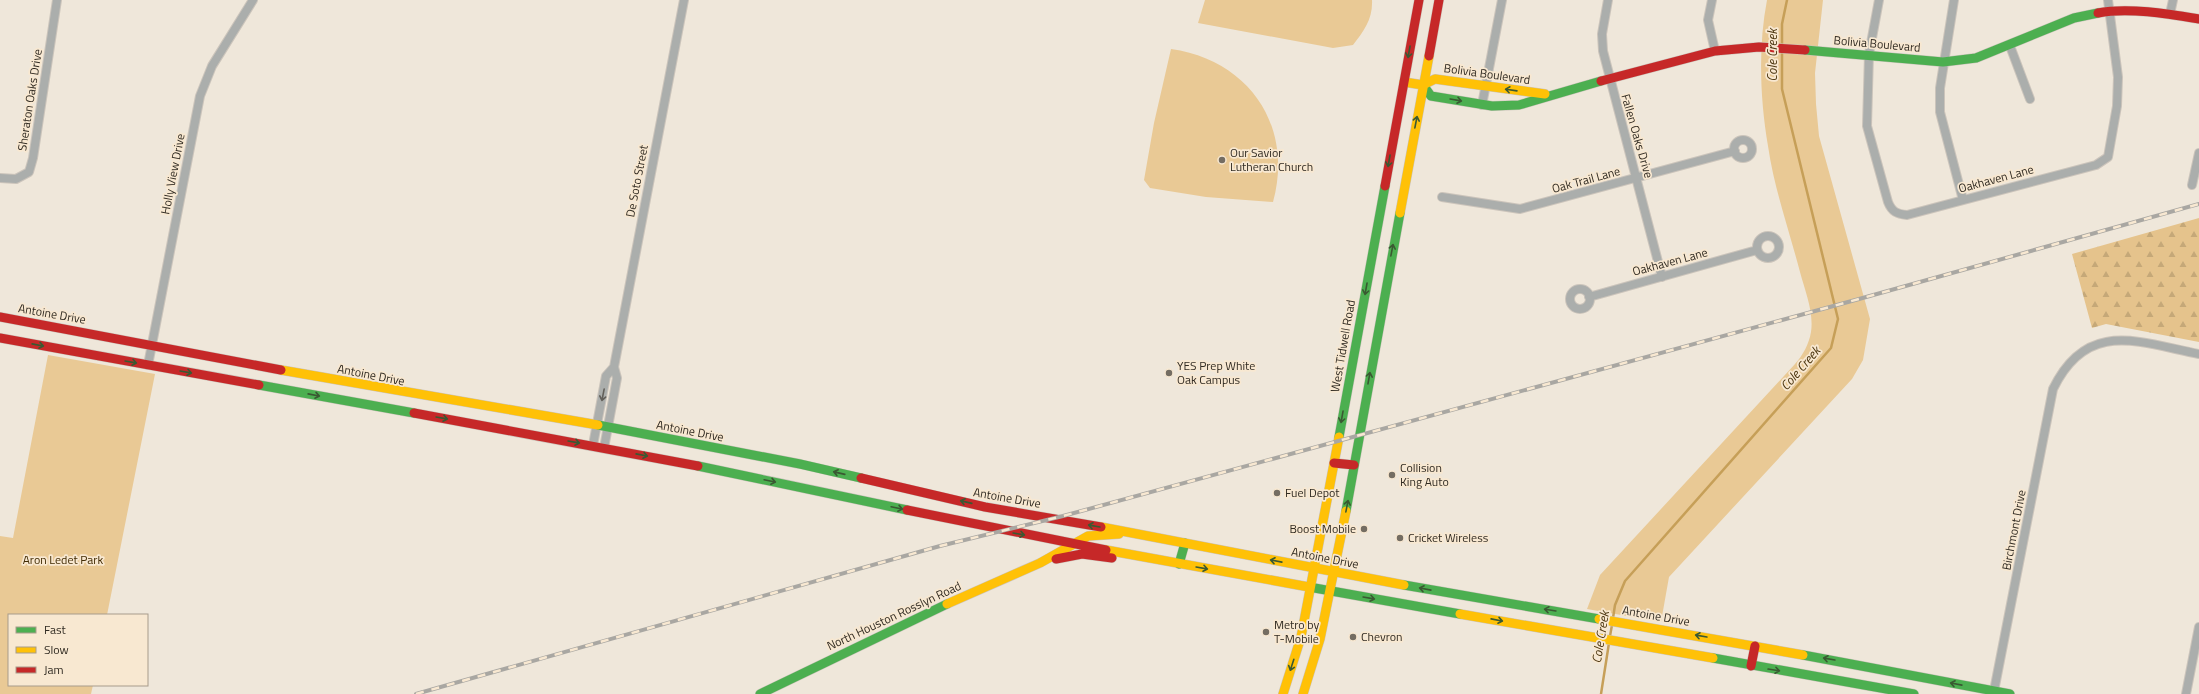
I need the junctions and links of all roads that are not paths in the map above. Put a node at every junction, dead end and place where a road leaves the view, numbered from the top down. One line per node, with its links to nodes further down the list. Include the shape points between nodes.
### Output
1 (57, 0): 29 (street, Sheraton Oaks Drive, via 29,172 16,179)
2 (253, 0): 43 (street, Holly View Drive, via 212,66 200,96)
3 (684, 0): 46 (street, De Soto Street)
4 (1419, 0): 21 (main road, West Tidwell Road, one-way to 21)
5 (1439, 0): 22 (main road)
6 (1502, 0): 23 (street)
7 (1608, 0): 20 (street, Fallen Oaks Drive, via 1602,34 1602,51)
8 (1712, 0): 17 (street, via 1708,20)
9 (1879, 0): 18 (street)
10 (1954, 0): 19 (street)
11 (2108, 0): 13 (street)
12 (2173, 0): 14 (street)
13 (2108, 11): 14 (main road, Bolivia Boulevard); 16 (main road, Bolivia Boulevard, via 2074,18); 33 (street, Oakhaven Lane, via 2118,77 2117,106 2108,157 2096,165)
14 (2170, 14): 15 (main road, Bolivia Boulevard)
15 (2199, 19)
16 (2010, 46): 19 (main road, Bolivia Boulevard, via 1976,58); 25 (street)
17 (1715, 51): 18 (main road, Bolivia Boulevard, via 1773,48); 20 (main road, Bolivia Boulevard)
18 (1869, 54): 19 (main road, Bolivia Boulevard); 33 (street, Oakhaven Lane, via 1867,126 1891,209 1897,214 1907,215)
19 (1944, 62): 33 (street, via 1940,112)
20 (1608, 79): 24 (main road, Bolivia Boulevard); 30 (street, Fallen Oaks Drive)
21 (1404, 82): 22 (main road, Bolivia Boulevard); 34 (main road, West Tidwell Road, one-way to 34)
22 (1423, 86): 23 (main road, Bolivia Boulevard, via 1435,78); 26 (main road, Bolivia Boulevard, one-way to 26, via 1431,96); 35 (main road, one-way to 22)
23 (1485, 87): 24 (main road, Bolivia Boulevard, one-way to 23); 26 (street)
24 (1549, 95): 26 (main road, Bolivia Boulevard, via 1518,105)
25 (2030, 99)
26 (1482, 105)
27 (1734, 151): 30 (street, Oak Trail Lane)
28 (2199, 153): 31 (street)
29 (0, 178)
30 (1636, 179): 32 (street, Oak Trail Lane, via 1520,209); 37 (street, Fallen Oaks Drive)
31 (2192, 185)
32 (1442, 197)
33 (1963, 200)
34 (1378, 219): 35 (main road); 40 (main road, West Tidwell Road, one-way to 40)
35 (1398, 222): 41 (main road, one-way to 35)
36 (1757, 250): 37 (street, Oakhaven Lane)
37 (1662, 276): 38 (street, Oakhaven Lane)
38 (1589, 297)
39 (0, 317): 43 (main road, Antoine Drive)
40 (1358, 332): 41 (main road); 51 (main road, West Tidwell Road, one-way to 51)
41 (1376, 336): 52 (main road, one-way to 41)
42 (0, 338): 45 (main road, one-way to 45)
43 (153, 345): 45 (street, Holly View Drive); 47 (main road, Antoine Drive, via 404,393)
44 (2199, 354): 69 (street, Birchmont Drive, via 2122,340 2104,342 2086,348 2071,360 2061,374 2053,389)
45 (148, 365): 49 (main road, one-way to 49)
46 (614, 367): 47 (street, De Soto Street, one-way to 47, via 606,376); 48 (street, De Soto Street, via 617,378)
47 (597, 425): 48 (main road, Antoine Drive); 49 (street, De Soto Street)
48 (608, 427): 50 (street, De Soto Street); 53 (main road, Antoine Drive, one-way to 48, via 985,507 800,464)
49 (593, 445): 50 (main road)
50 (604, 448): 54 (main road, one-way to 54)
51 (1334, 463): 52 (main road); 60 (main road, West Tidwell Road)
52 (1354, 465): 61 (main road, one-way to 52)
53 (1137, 533): 55 (main road, Antoine Drive); 56 (main road, North Houston Rosslyn Road, via 1088,536)
54 (1042, 538): 56 (main road); 58 (main road, via 1052,549)
55 (1185, 543): 59 (main road); 60 (main road, Antoine Drive, one-way to 55)
56 (1075, 544): 57 (main road); 58 (main road, North Houston Rosslyn Road)
57 (1150, 558): 58 (main road, North Houston Rosslyn Road, via 1110,558 1082,554); 59 (main road)
58 (1043, 561): 70 (main road, North Houston Rosslyn Road, via 904,623)
59 (1179, 564): 62 (main road, one-way to 62)
60 (1315, 568): 61 (main road, Antoine Drive); 62 (main road, West Tidwell Road)
61 (1334, 572): 63 (main road); 65 (main road, Antoine Drive, one-way to 61)
62 (1311, 587): 63 (main road); 71 (main road, West Tidwell Road, one-way to 71, via 1301,637)
63 (1331, 591): 66 (main road, one-way to 66); 72 (main road)
64 (2199, 628): 75 (street)
65 (1755, 646): 66 (main road); 67 (main road, Antoine Drive, one-way to 65)
66 (1751, 666): 68 (main road, one-way to 68)
67 (1863, 666): 68 (main road); 69 (main road, Antoine Drive, one-way to 67)
68 (1859, 684): 73 (main road)
69 (1994, 693): 74 (main road, Antoine Drive)
70 (760, 694)
71 (1283, 694)
72 (1303, 694)
73 (1914, 694)
74 (2010, 694)
75 (2186, 694)

